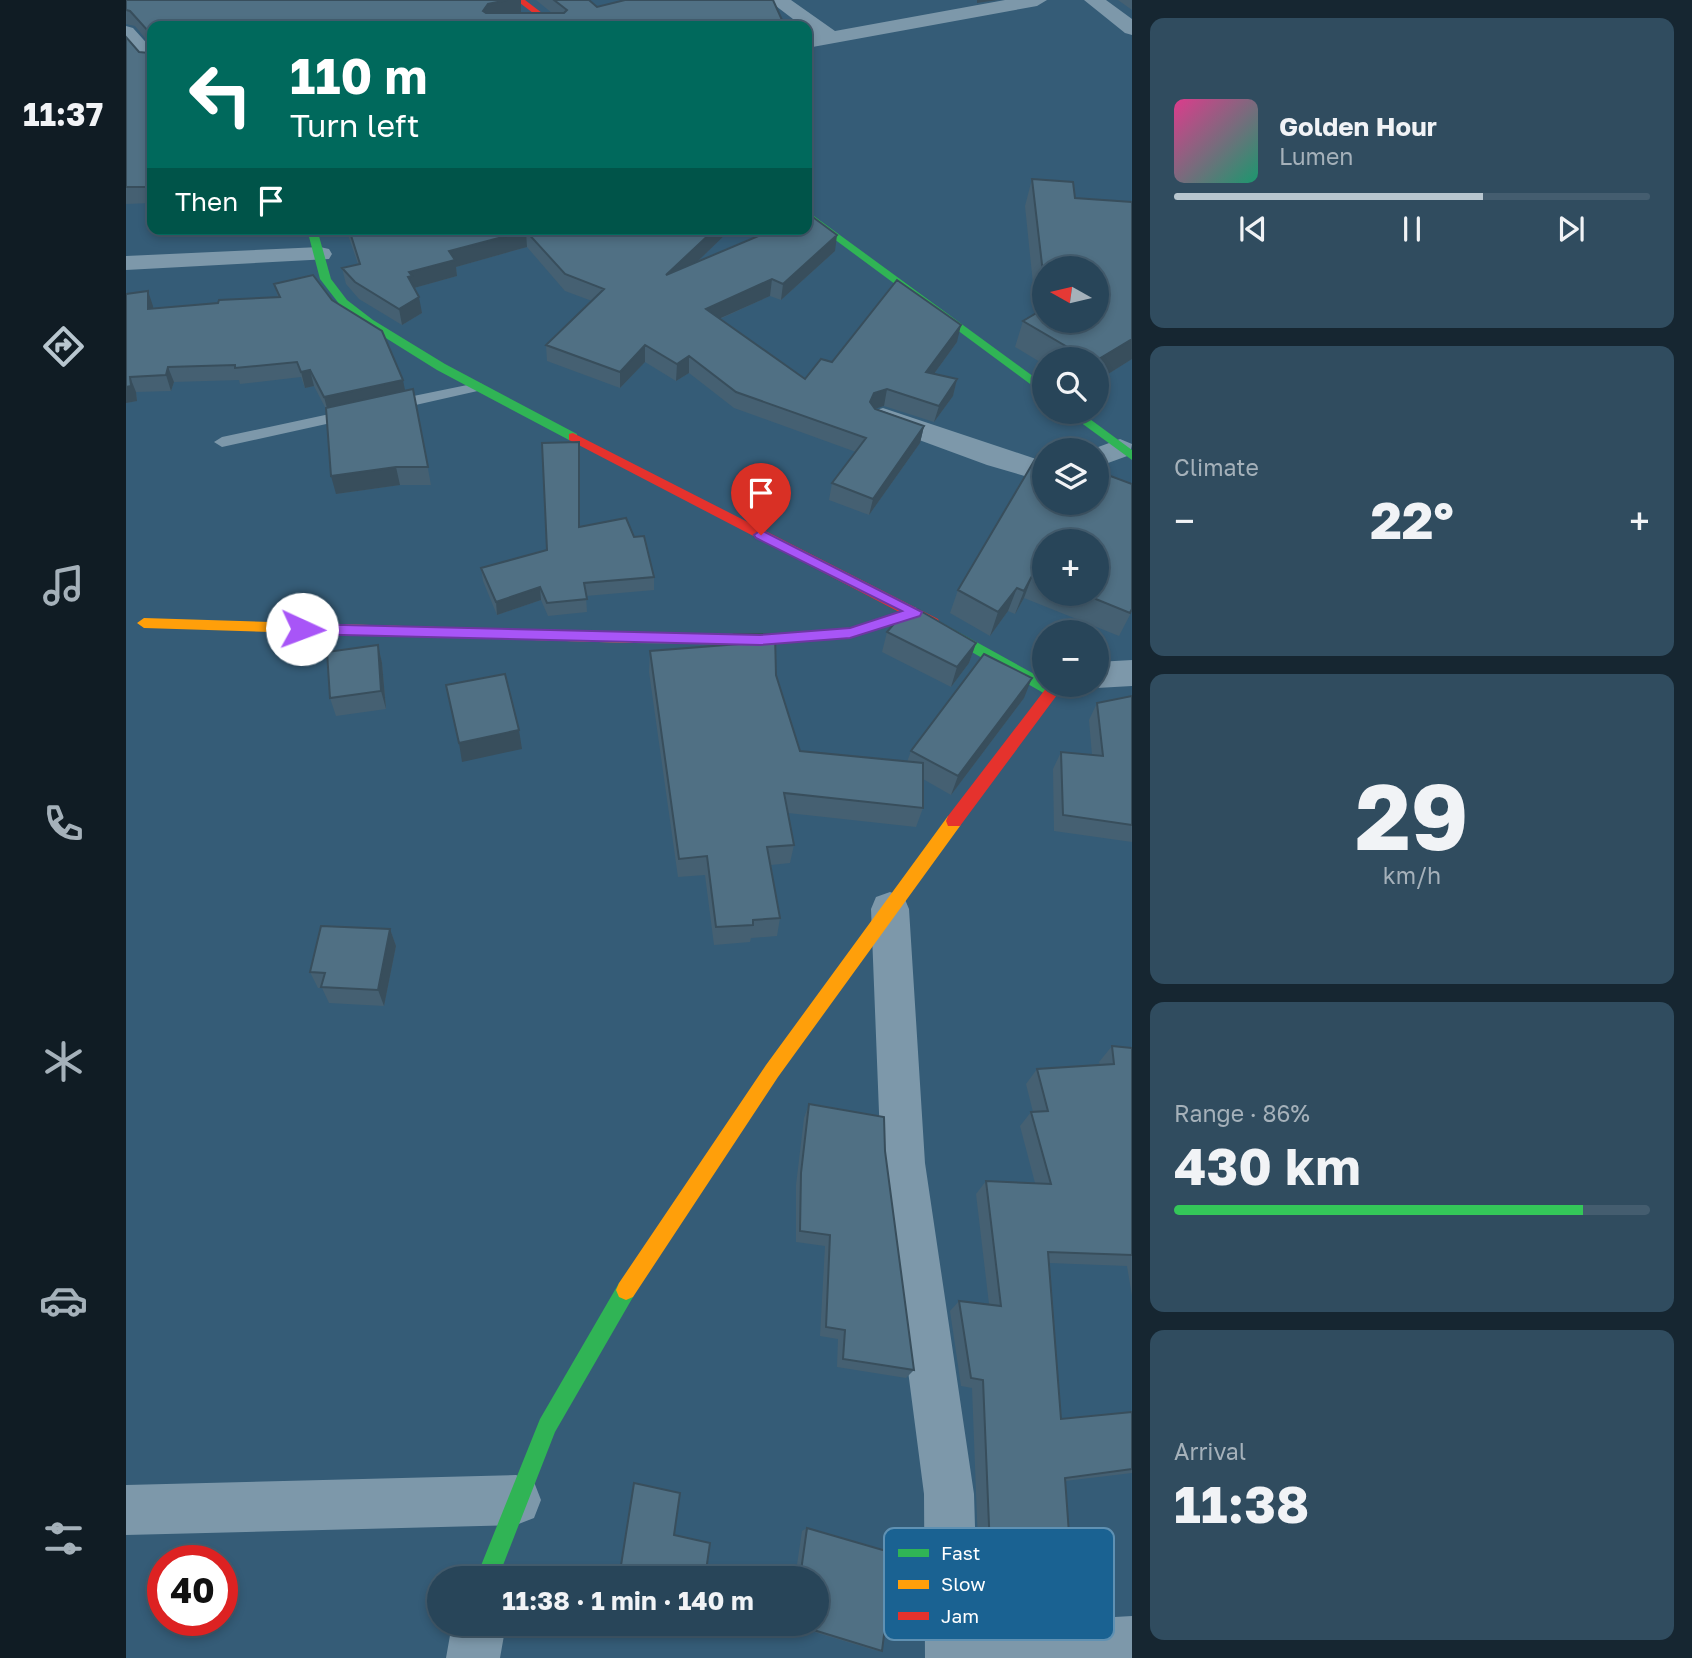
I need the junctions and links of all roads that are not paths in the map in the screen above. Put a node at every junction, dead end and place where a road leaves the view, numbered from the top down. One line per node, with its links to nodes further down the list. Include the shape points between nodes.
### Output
1 (520, 0): 6 (street)
2 (778, 0): 7 (street)
3 (1037, 0): 11 (street)
4 (1094, 0): 9 (street)
5 (519, 21): 6 (street)
6 (549, 21)
7 (808, 21)
8 (812, 24): 11 (street)
9 (1132, 29)
10 (126, 32): 13 (street)
11 (830, 36): 12 (street)
12 (812, 41)
13 (147, 55)
14 (812, 218): 18 (street)
15 (314, 235): 16 (street)
16 (320, 254): 17 (street); 19 (street, via 329,286 347,307)
17 (126, 263)
18 (1032, 381)
19 (477, 387): 22 (lane); 25 (street)
20 (883, 417): 24 (street)
21 (1085, 424): 23 (street)
22 (222, 442)
23 (1117, 454)
24 (1032, 468)
25 (915, 612): 26 (street, via 850,633 760,640); 27 (street)
26 (144, 623)
27 (1032, 674)
28 (1132, 674): 29 (street)
29 (1109, 675)
30 (1052, 697): 31 (street)
31 (890, 909): 32 (street, via 772,1071 610,1313 547,1426); 34 (street, via 903,1163 948,1493)
32 (516, 1500): 33 (street); 35 (street)
33 (126, 1510)
34 (949, 1528)
35 (491, 1566)
36 (477, 1636): 39 (street)
37 (1132, 1643): 38 (street)
38 (952, 1655)
39 (473, 1658)

